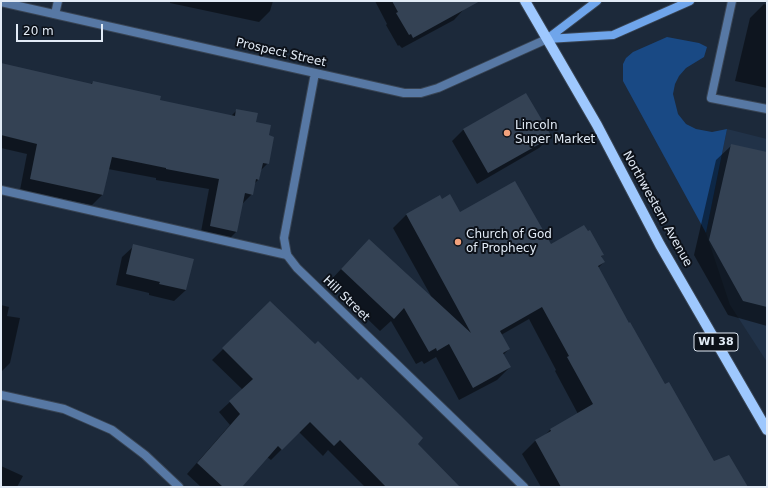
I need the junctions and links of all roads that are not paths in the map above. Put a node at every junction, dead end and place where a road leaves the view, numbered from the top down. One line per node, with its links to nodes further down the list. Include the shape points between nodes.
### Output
1 (58, 1): 7 (street)
2 (525, 1): 8 (main road, Northwestern Avenue / WI 38)
3 (597, 1): 8 (street)
4 (690, 1): 8 (street, via 613,35)
5 (732, 1): 10 (street, via 711,98)
6 (1, 2): 7 (street, Prospect Street)
7 (55, 14): 9 (street, Prospect Street)
8 (547, 39): 9 (street, Prospect Street, via 438,88 421,93 404,93); 14 (main road, Northwestern Avenue / WI 38, via 597,125 660,245)
9 (315, 73): 12 (street, via 284,238)
10 (767, 109)
11 (1, 190): 12 (street)
12 (287, 255): 16 (street, Hill Street, via 297,268)
13 (1, 396): 15 (street, via 64,409 112,430 145,455)
14 (767, 430)
15 (179, 487)
16 (524, 487)

